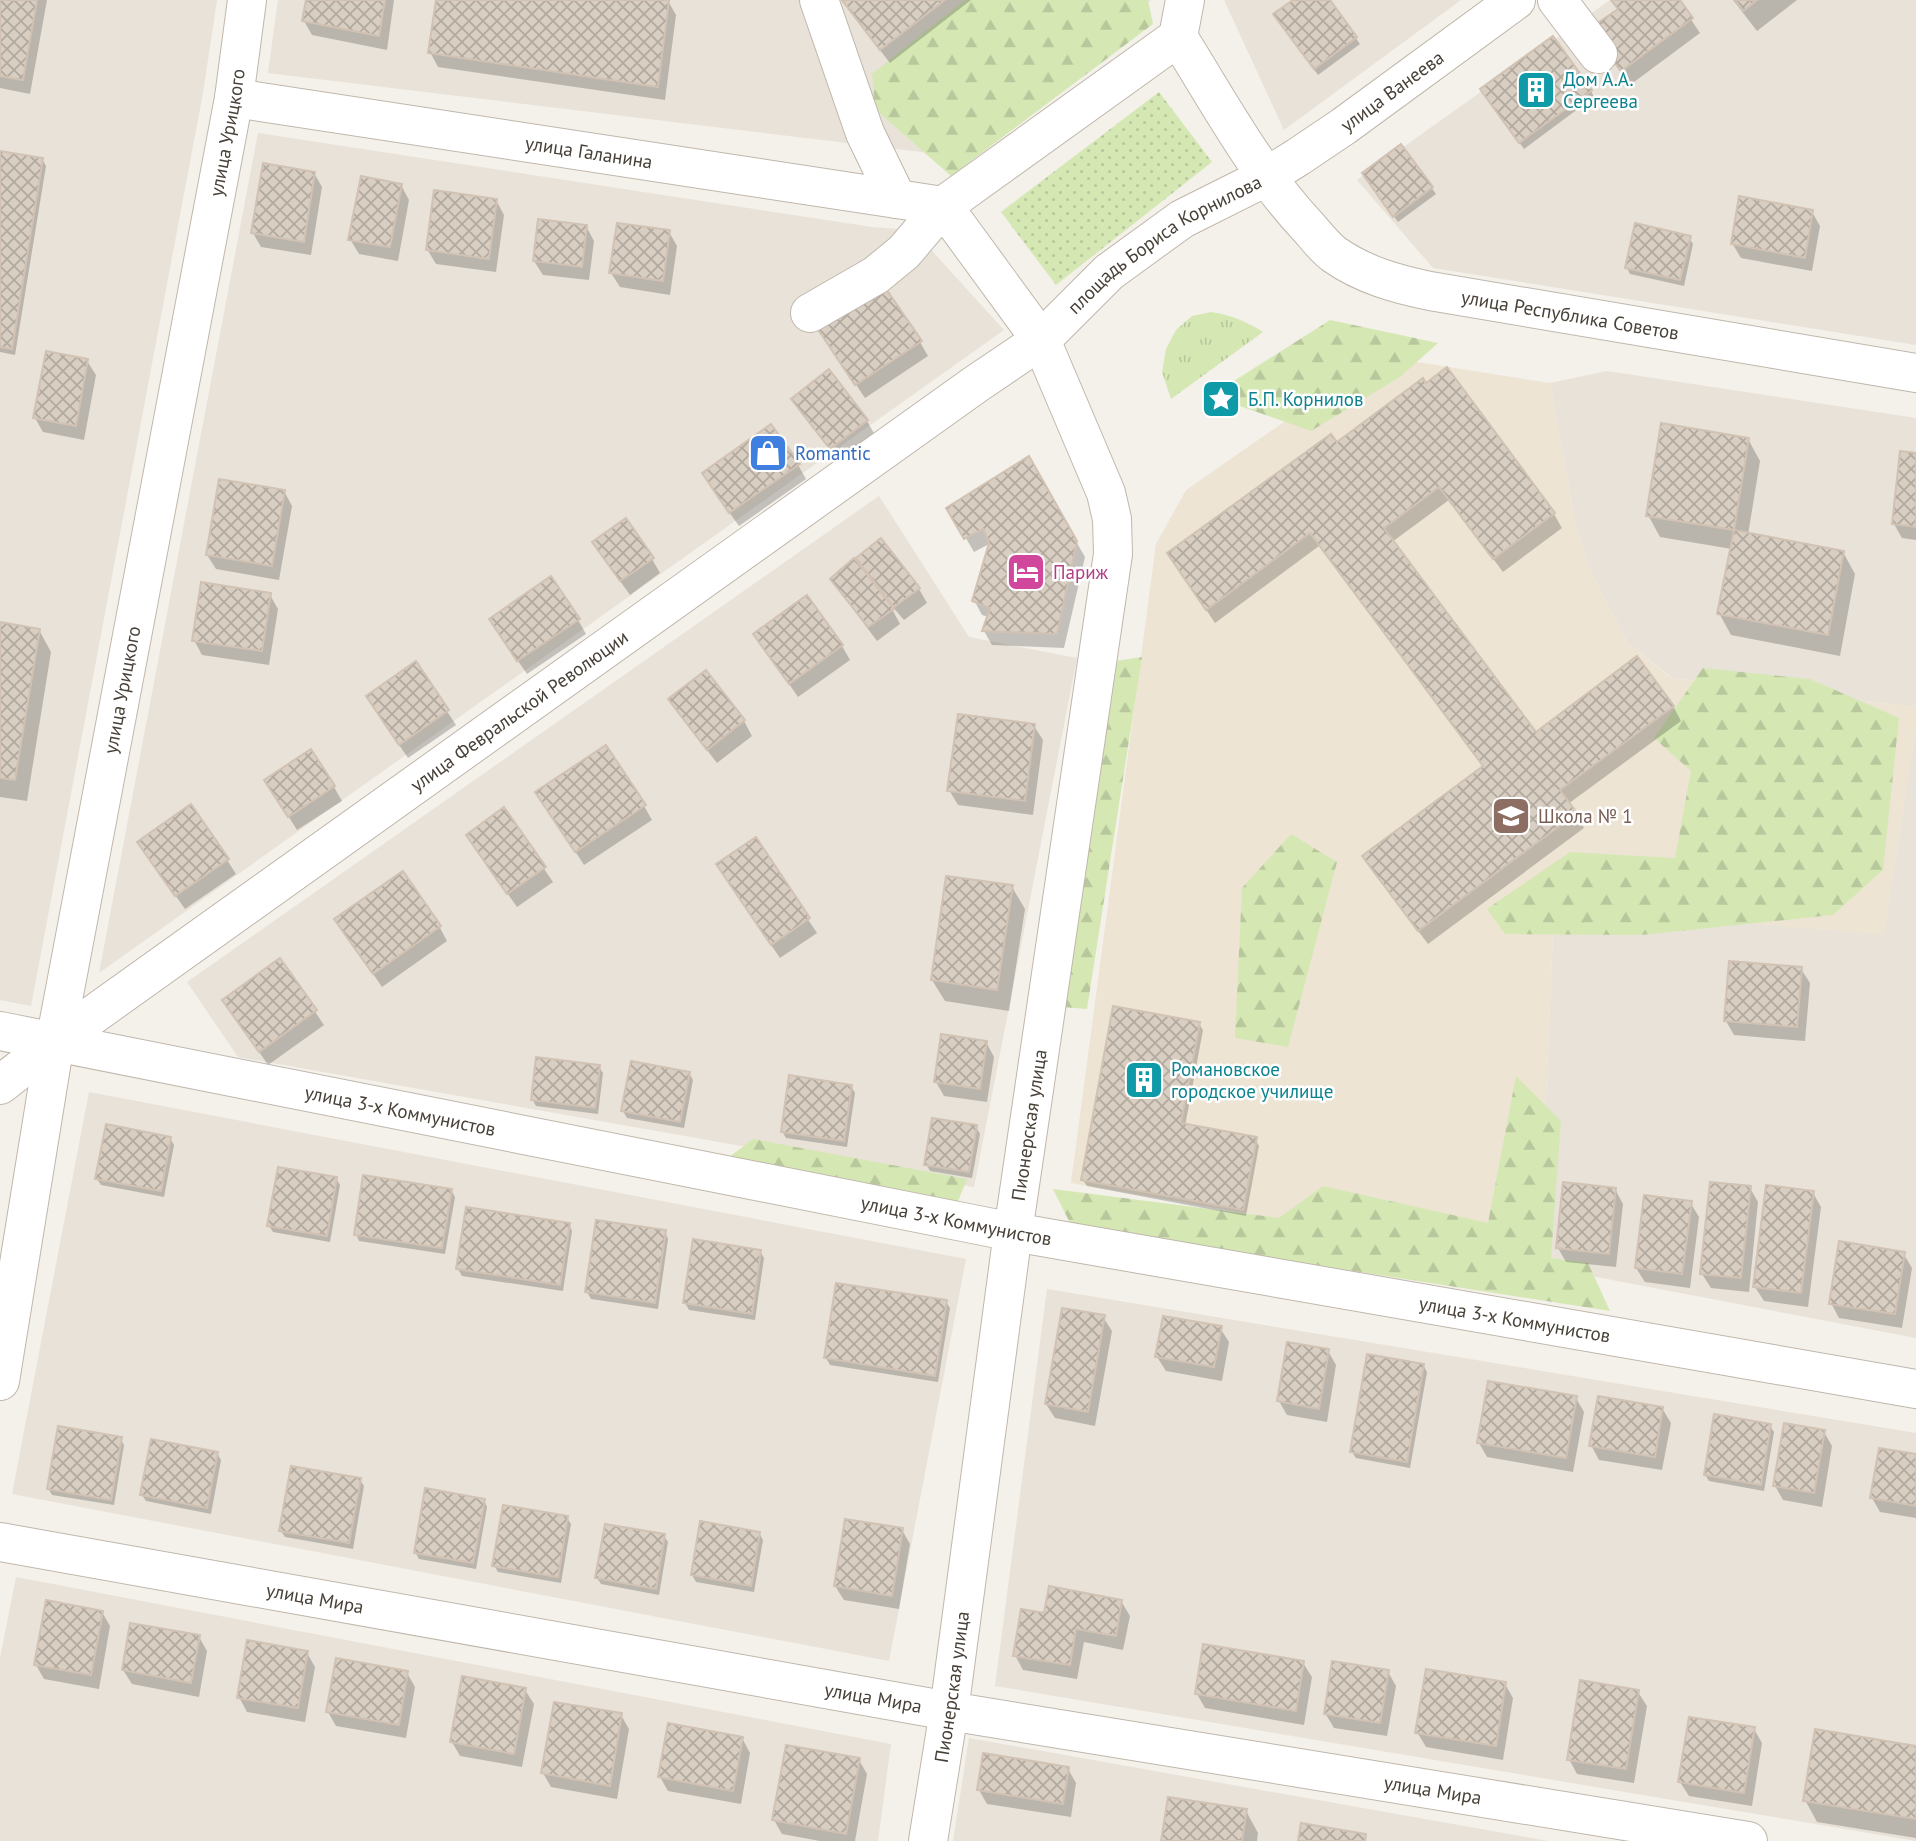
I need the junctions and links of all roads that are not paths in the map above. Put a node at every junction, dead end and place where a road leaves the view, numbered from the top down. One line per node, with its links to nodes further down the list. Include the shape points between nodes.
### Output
1 (247, 0): 8 (street, улица Урицкого)
2 (819, 0): 10 (street, via 865,134)
3 (1185, 0): 6 (street)
4 (1516, 0): 9 (street, улица Ванеева)
5 (1557, 0): 7 (street)
6 (1178, 37): 9 (street, площадь Бориса Корнилова); 11 (street)
7 (1598, 54)
8 (234, 98): 10 (street, улица Галанина); 16 (street, улица Урицкого)
9 (1266, 177): 13 (street, площадь Бориса Корнилова, via 1182,219 1109,272); 14 (street, улица Республика Советов, via 1333,253 1394,283)
10 (897, 199): 11 (street, улица Галанина)
11 (943, 206): 12 (street, via 904,252 876,275); 13 (street)
12 (810, 313)
13 (1041, 340): 16 (street, улица Февральской Революции); 18 (street, Пионерская улица, via 1106,492 1113,554)
14 (1916, 373)
15 (0, 1031): 16 (street, улица 3-х Коммунистов)
16 (55, 1042): 17 (street, улица Февральской Революции); 18 (street, улица 3-х Коммунистов); 19 (street, улица Урицкого)
17 (0, 1085)
18 (1013, 1233): 20 (street, улица 3-х Коммунистов); 22 (street, Пионерская улица)
19 (0, 1381)
20 (1916, 1389)
21 (0, 1542): 22 (street, улица Мира)
22 (949, 1711): 23 (street, Пионерская улица); 24 (street, улица Мира)
23 (928, 1841)
24 (1748, 1841)

